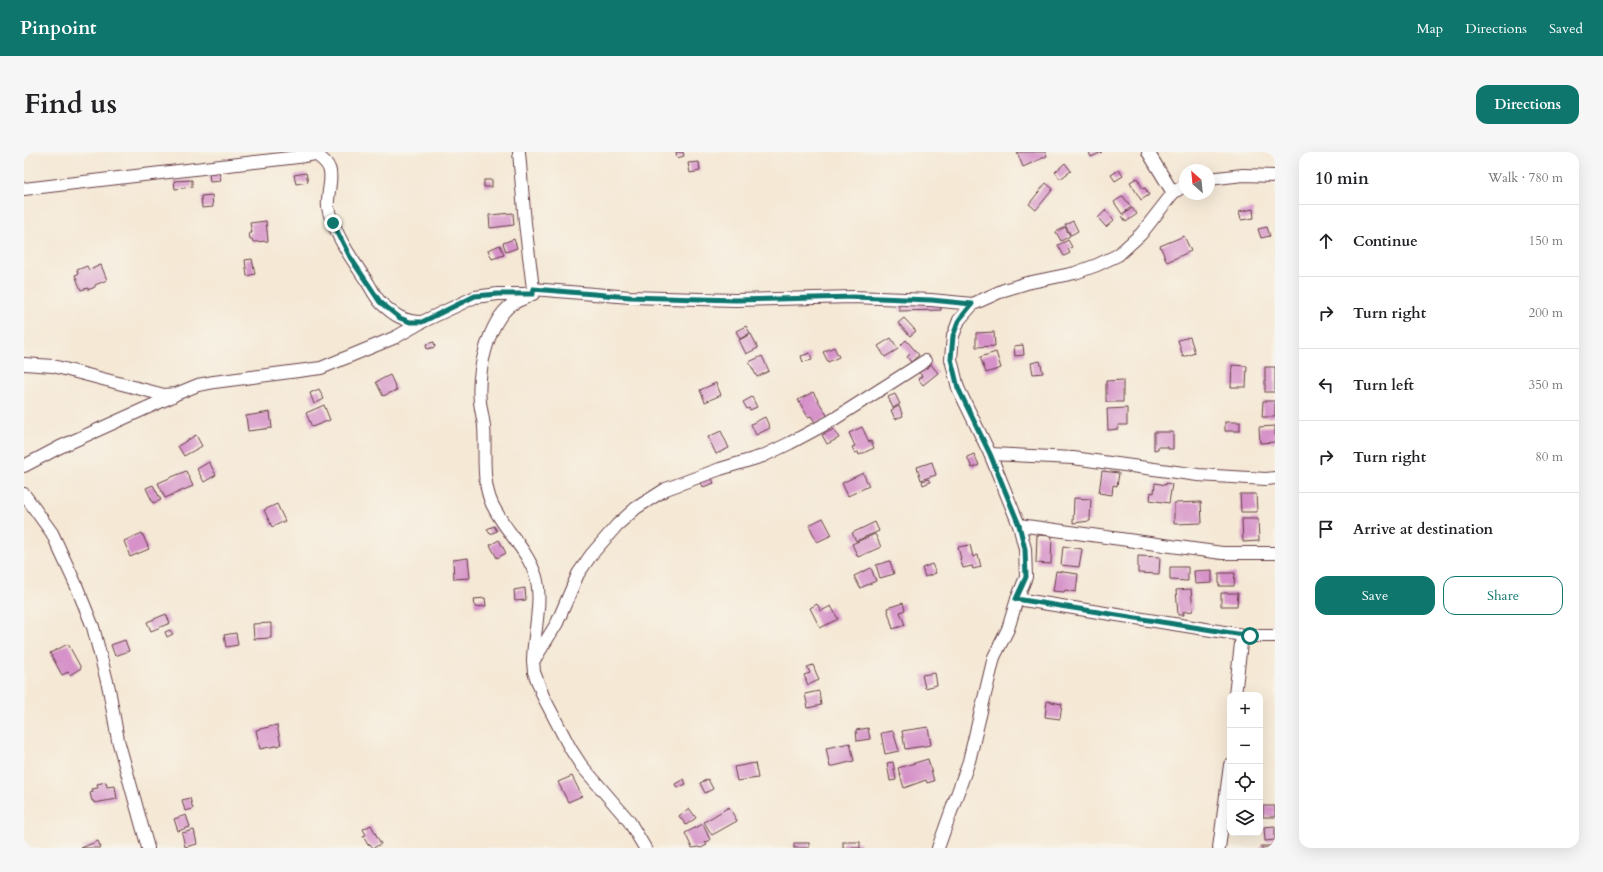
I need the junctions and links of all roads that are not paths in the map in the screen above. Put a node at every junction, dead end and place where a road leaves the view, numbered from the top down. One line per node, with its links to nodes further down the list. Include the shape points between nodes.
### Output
1 (519, 152): 8 (street)
2 (1148, 152): 7 (street)
3 (1275, 176): 4 (street, via 1243,174)
4 (1215, 178)
5 (24, 189): 10 (street, via 315,154 328,164 331,174 327,203 333,223 350,257 380,302 400,318 410,322)
6 (1179, 189): 7 (street)
7 (1173, 193): 9 (street, via 1141,234 1118,254 1075,273 1027,283)
8 (533, 291): 9 (street, via 735,300 853,297); 10 (street, via 475,296); 23 (street, via 512,304 496,324 482,366 480,402 484,426 487,490 492,504 529,560 536,577 539,592)
9 (972, 304): 14 (street, via 959,320 953,336 951,359 958,388)
10 (422, 322): 13 (street, via 396,337 321,368 214,382)
11 (925, 361): 23 (street, via 832,421 790,444 763,456 666,489 636,508 616,525 578,574 557,623)
12 (24, 364): 13 (street, via 53,366 164,395)
13 (176, 394): 15 (street)
14 (990, 454): 16 (street, via 1073,458 1198,475); 18 (street)
15 (24, 466)
16 (1275, 478)
17 (24, 494): 26 (street, via 52,533 93,628 109,689 118,740)
18 (1019, 525): 19 (street, via 1222,553); 20 (street, via 1025,549 1026,577)
19 (1275, 553)
20 (1016, 599): 21 (street); 28 (street, via 1008,629 994,657 968,761)
21 (1242, 635): 22 (street); 24 (street)
22 (1275, 636)
23 (533, 661): 27 (street, via 534,672 543,696 570,748 581,765 629,821)
24 (1236, 692)
25 (1227, 788): 29 (street)
26 (148, 848)
27 (645, 848)
28 (938, 848)
29 (1219, 848)

